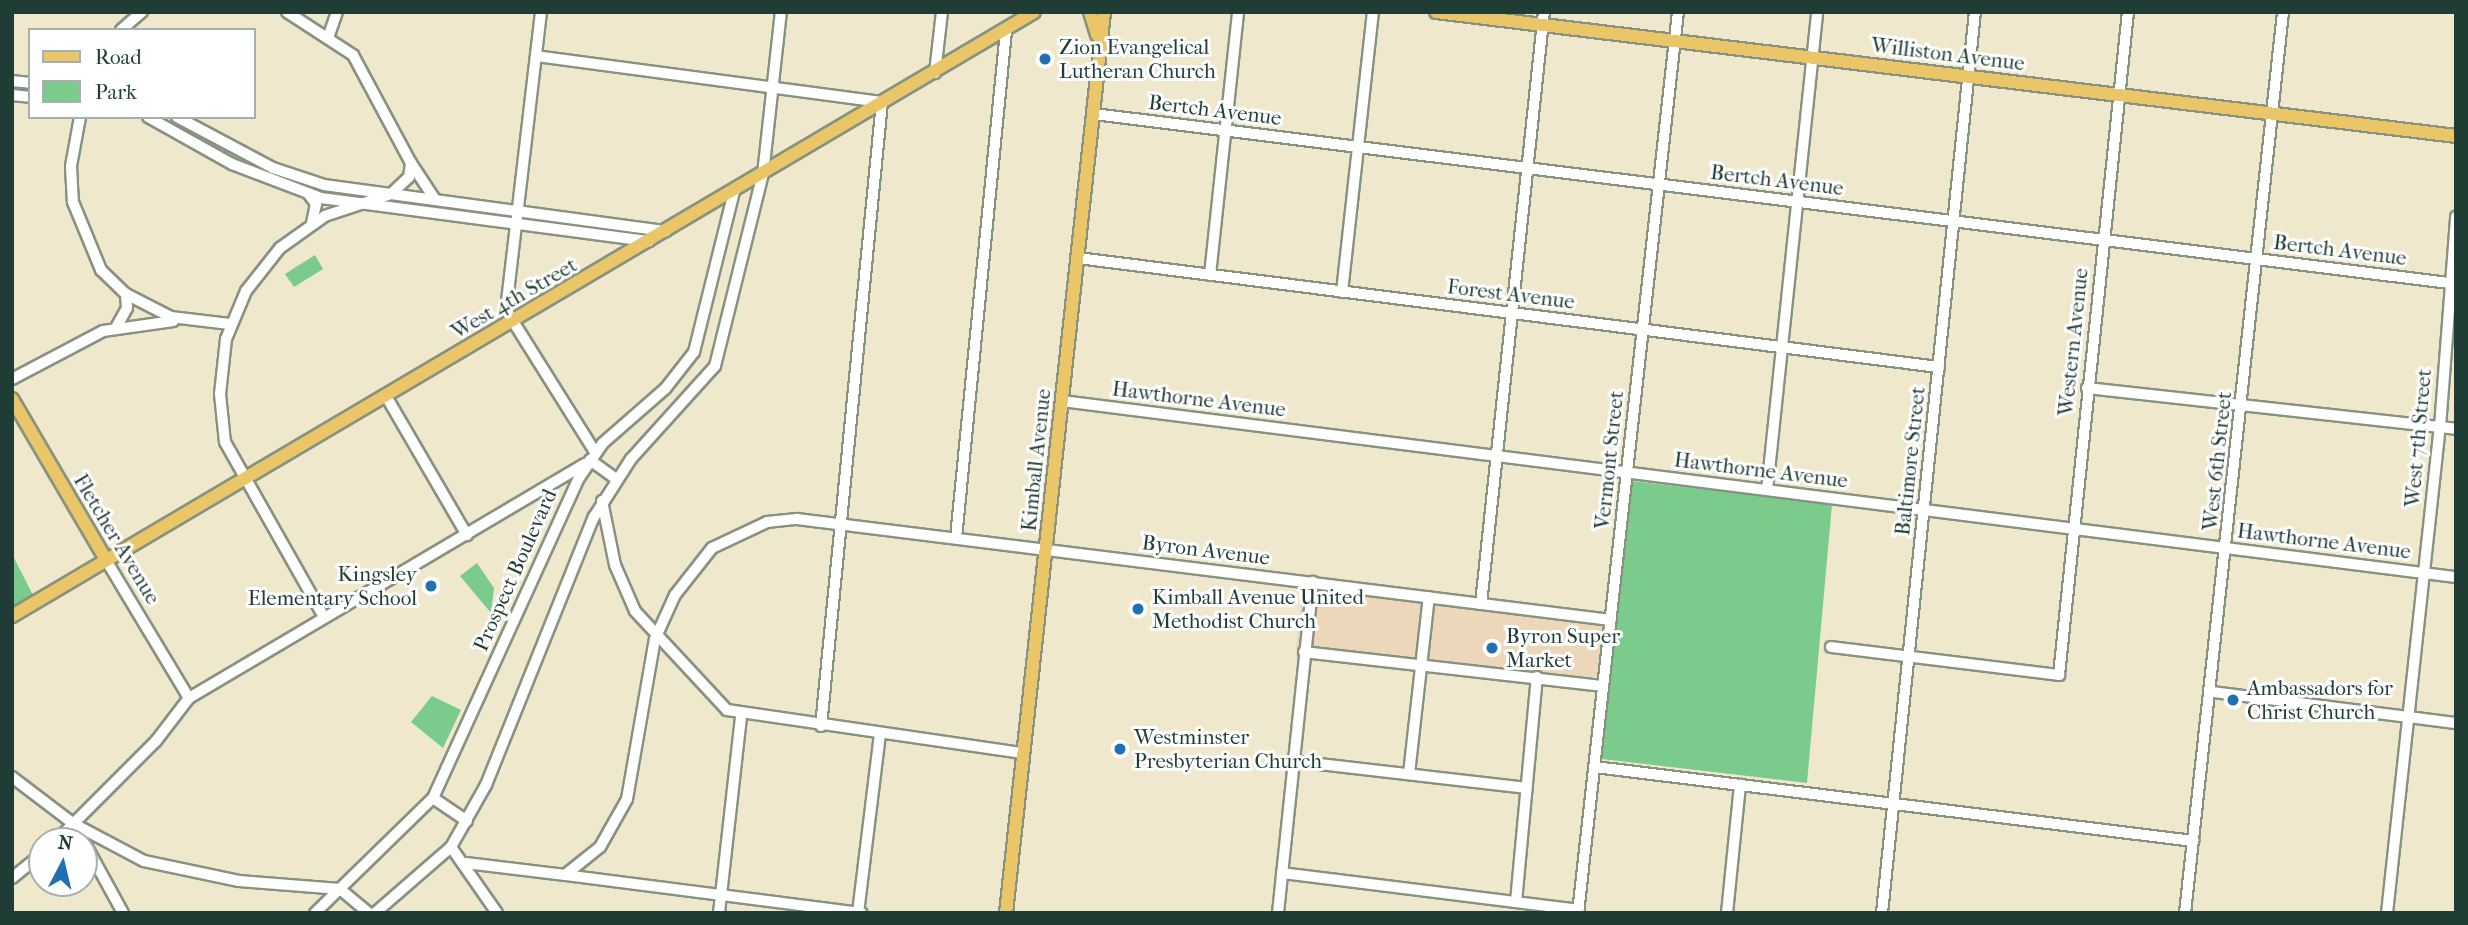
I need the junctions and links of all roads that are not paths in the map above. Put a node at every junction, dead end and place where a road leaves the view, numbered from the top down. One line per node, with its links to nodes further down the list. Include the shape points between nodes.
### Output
1 (142, 12): 20 (street)
2 (286, 12): 22 (street)
3 (337, 12): 22 (street)
4 (541, 12): 25 (street)
5 (781, 12): 29 (street)
6 (942, 12): 27 (street)
7 (1034, 12): 21 (main road, West 4th Street)
8 (1046, 12): 21 (main road)
9 (1090, 12): 24 (main road)
10 (1104, 12): 24 (main road, Kimball Avenue)
11 (1238, 12): 37 (street)
12 (1374, 12): 39 (street)
13 (1436, 12): 19 (main road, Williston Avenue)
14 (1678, 12): 23 (street, Vermont Street)
15 (1817, 12): 26 (street)
16 (1975, 12): 28 (street, Baltimore Street)
17 (2128, 12): 30 (street, Western Avenue)
18 (2283, 12): 32 (street, West 6th Street)
19 (1544, 19): 23 (main road, Williston Avenue); 41 (street)
20 (123, 28)
21 (1006, 31): 27 (main road, West 4th Street); 91 (street)
22 (330, 35): 40 (street, via 374,85)
23 (1675, 40): 26 (main road, Williston Avenue); 43 (street, Vermont Street)
24 (1100, 51): 33 (main road, Kimball Avenue)
25 (536, 55): 29 (street); 50 (street)
26 (1812, 57): 28 (main road, Williston Avenue); 48 (street)
27 (935, 73): 31 (main road, West 4th Street)
28 (1968, 75): 30 (main road, Williston Avenue); 52 (street, Baltimore Street)
29 (772, 86): 31 (street); 42 (street)
30 (2119, 94): 32 (main road, Williston Avenue); 56 (street, Western Avenue)
31 (882, 102): 42 (main road, West 4th Street); 88 (street)
32 (2273, 112): 38 (main road, Williston Avenue); 59 (street, West 6th Street)
33 (1094, 114): 37 (street, Bertch Avenue); 58 (main road, Kimball Avenue)
34 (80, 119): 63 (street, via 71,166 76,219 91,255)
35 (152, 119): 45 (street, via 232,164)
36 (181, 119): 46 (street, via 302,178)
37 (1225, 131): 39 (street, Bertch Avenue); 60 (street)
38 (2456, 136)
39 (1358, 147): 41 (street, Bertch Avenue); 62 (street)
40 (411, 163): 46 (street, via 409,177); 47 (street)
41 (1527, 168): 43 (street, Bertch Avenue); 64 (street)
42 (763, 174): 44 (main road, West 4th Street); 83 (street, via 715,366)
43 (1659, 184): 48 (street, Bertch Avenue); 69 (street, Vermont Street)
44 (734, 191): 55 (main road, West 4th Street); 81 (street, Prospect Boulevard, via 694,352 665,389)
45 (308, 193): 49 (street); 53 (street, via 316,204)
46 (391, 194): 47 (street); 49 (street)
47 (435, 198): 50 (street)
48 (1797, 201): 52 (street, Bertch Avenue); 70 (street)
49 (364, 205): 53 (street); 54 (street)
50 (517, 211): 54 (street); 55 (street)
51 (2456, 217): 61 (street, West 7th Street)
52 (1953, 221): 56 (street, Bertch Avenue); 71 (street, Baltimore Street)
53 (312, 223): 67 (street, via 255,276)
54 (516, 224): 57 (street); 65 (street, via 506,310)
55 (668, 231): 57 (main road, West 4th Street)
56 (2104, 239): 59 (street, Bertch Avenue); 73 (street, Western Avenue)
57 (650, 242): 65 (main road, West 4th Street)
58 (1078, 258): 60 (street, Forest Avenue); 76 (main road, Kimball Avenue)
59 (2253, 258): 61 (street, Bertch Avenue); 77 (street, West 6th Street)
60 (1210, 275): 62 (street, Forest Avenue)
61 (2452, 284): 78 (street, West 7th Street)
62 (1342, 292): 64 (street, Forest Avenue)
63 (126, 294): 66 (street); 68 (street, via 127,308)
64 (1512, 313): 69 (street, Forest Avenue); 80 (street)
65 (513, 320): 74 (main road, West 4th Street); 81 (street)
66 (183, 321): 67 (street); 68 (street)
67 (230, 324): 84 (street, via 221,411)
68 (116, 327): 72 (street)
69 (1643, 330): 70 (street, Forest Avenue); 82 (street, Vermont Street)
70 (1782, 347): 71 (street, Forest Avenue); 85 (street)
71 (1938, 367): 87 (street, Baltimore Street)
72 (12, 379)
73 (2087, 388): 77 (street); 89 (street, Western Avenue)
74 (386, 396): 84 (main road, West 4th Street); 90 (street)
75 (12, 399): 94 (main road, Fletcher Avenue)
76 (1062, 401): 80 (street, Hawthorne Avenue); 93 (main road, Kimball Avenue)
77 (2243, 402): 78 (street); 92 (street, West 6th Street)
78 (2440, 427): 79 (street); 95 (street, West 7th Street)
79 (2456, 429)
80 (1497, 456): 82 (street, Hawthorne Avenue); 99 (street)
81 (591, 458): 83 (street); 90 (street); 124 (street, Prospect Boulevard, via 554,522)
82 (1627, 472): 85 (street, Hawthorne Avenue); 102 (street, Vermont Street)
83 (617, 479): 86 (street)
84 (242, 480): 94 (main road, West 4th Street); 101 (street)
85 (1767, 490): 87 (street, Hawthorne Avenue)
86 (602, 501): 103 (street, via 621,581); 126 (street)
87 (1924, 510): 89 (street, Hawthorne Avenue); 106 (street, Baltimore Street)
88 (842, 524): 91 (street, Byron Avenue); 103 (street, Byron Avenue, via 797,519 752,527 712,548 682,582); 115 (street)
89 (2073, 528): 92 (street, Hawthorne Avenue); 106 (street, Western Avenue, via 2059,675)
90 (467, 534): 101 (street)
91 (956, 538): 93 (street, Byron Avenue)
92 (2227, 548): 95 (street, Hawthorne Avenue); 110 (street, West 6th Street)
93 (1045, 549): 97 (street, Byron Avenue); 117 (main road, Kimball Avenue)
94 (106, 560): 100 (main road, West 4th Street); 111 (street, Fletcher Avenue)
95 (2425, 573): 96 (street, Hawthorne Avenue); 113 (street, West 7th Street)
96 (2456, 577)
97 (1313, 582): 98 (street, Byron Avenue); 105 (street)
98 (1429, 597): 99 (street, Byron Avenue); 107 (street)
99 (1482, 604): 102 (street, Byron Avenue)
100 (12, 616)
101 (324, 617): 111 (street)
102 (1611, 620): 109 (street, Vermont Street)
103 (655, 639): 112 (street, via 708,695); 134 (street, Byron Avenue, via 625,807 600,847)
104 (1831, 646): 106 (street)
105 (1304, 652): 107 (street); 118 (street)
106 (1907, 657): 125 (street, Baltimore Street)
107 (1421, 665): 108 (street); 120 (street)
108 (1537, 677): 109 (street); 123 (street)
109 (1604, 686): 119 (street, Vermont Street)
110 (2213, 692): 113 (street); 129 (street, West 6th Street)
111 (189, 698): 127 (street)
112 (741, 716): 115 (street); 137 (street)
113 (2410, 717): 114 (street); 152 (street, West 7th Street)
114 (2456, 723)
115 (821, 726): 116 (street)
116 (880, 735): 117 (street); 146 (street)
117 (1023, 753): 147 (main road, Kimball Avenue)
118 (1294, 761): 120 (street); 133 (street)
119 (1595, 767): 122 (street); 139 (street, Vermont Street)
120 (1409, 774): 123 (street)
121 (12, 777): 127 (street)
122 (1740, 785): 125 (street); 149 (street)
123 (1527, 788): 138 (street)
124 (433, 798): 126 (street); 136 (street, Prospect Boulevard)
125 (1893, 804): 129 (street); 150 (street, Baltimore Street)
126 (467, 821): 130 (street)
127 (74, 824): 128 (street); 136 (street, via 163,867 267,885); 140 (street)
128 (71, 827)
129 (2193, 841): 151 (street, West 6th Street)
130 (451, 847): 131 (street); 143 (street)
131 (466, 863): 134 (street); 144 (street, via 477,891)
132 (28, 865): 135 (street)
133 (1282, 873): 138 (street); 148 (street)
134 (565, 875): 137 (street)
135 (12, 878)
136 (341, 889): 141 (street, Prospect Boulevard); 142 (street)
137 (722, 894): 145 (street); 146 (street)
138 (1516, 902): 139 (street)
139 (1578, 911)
140 (123, 913)
141 (315, 913)
142 (369, 913)
143 (375, 913)
144 (497, 913)
145 (719, 913)
146 (859, 913)
147 (1006, 913)
148 (1278, 913)
149 (1727, 913)
150 (1882, 913)
151 (2185, 913)
152 (2387, 913)

